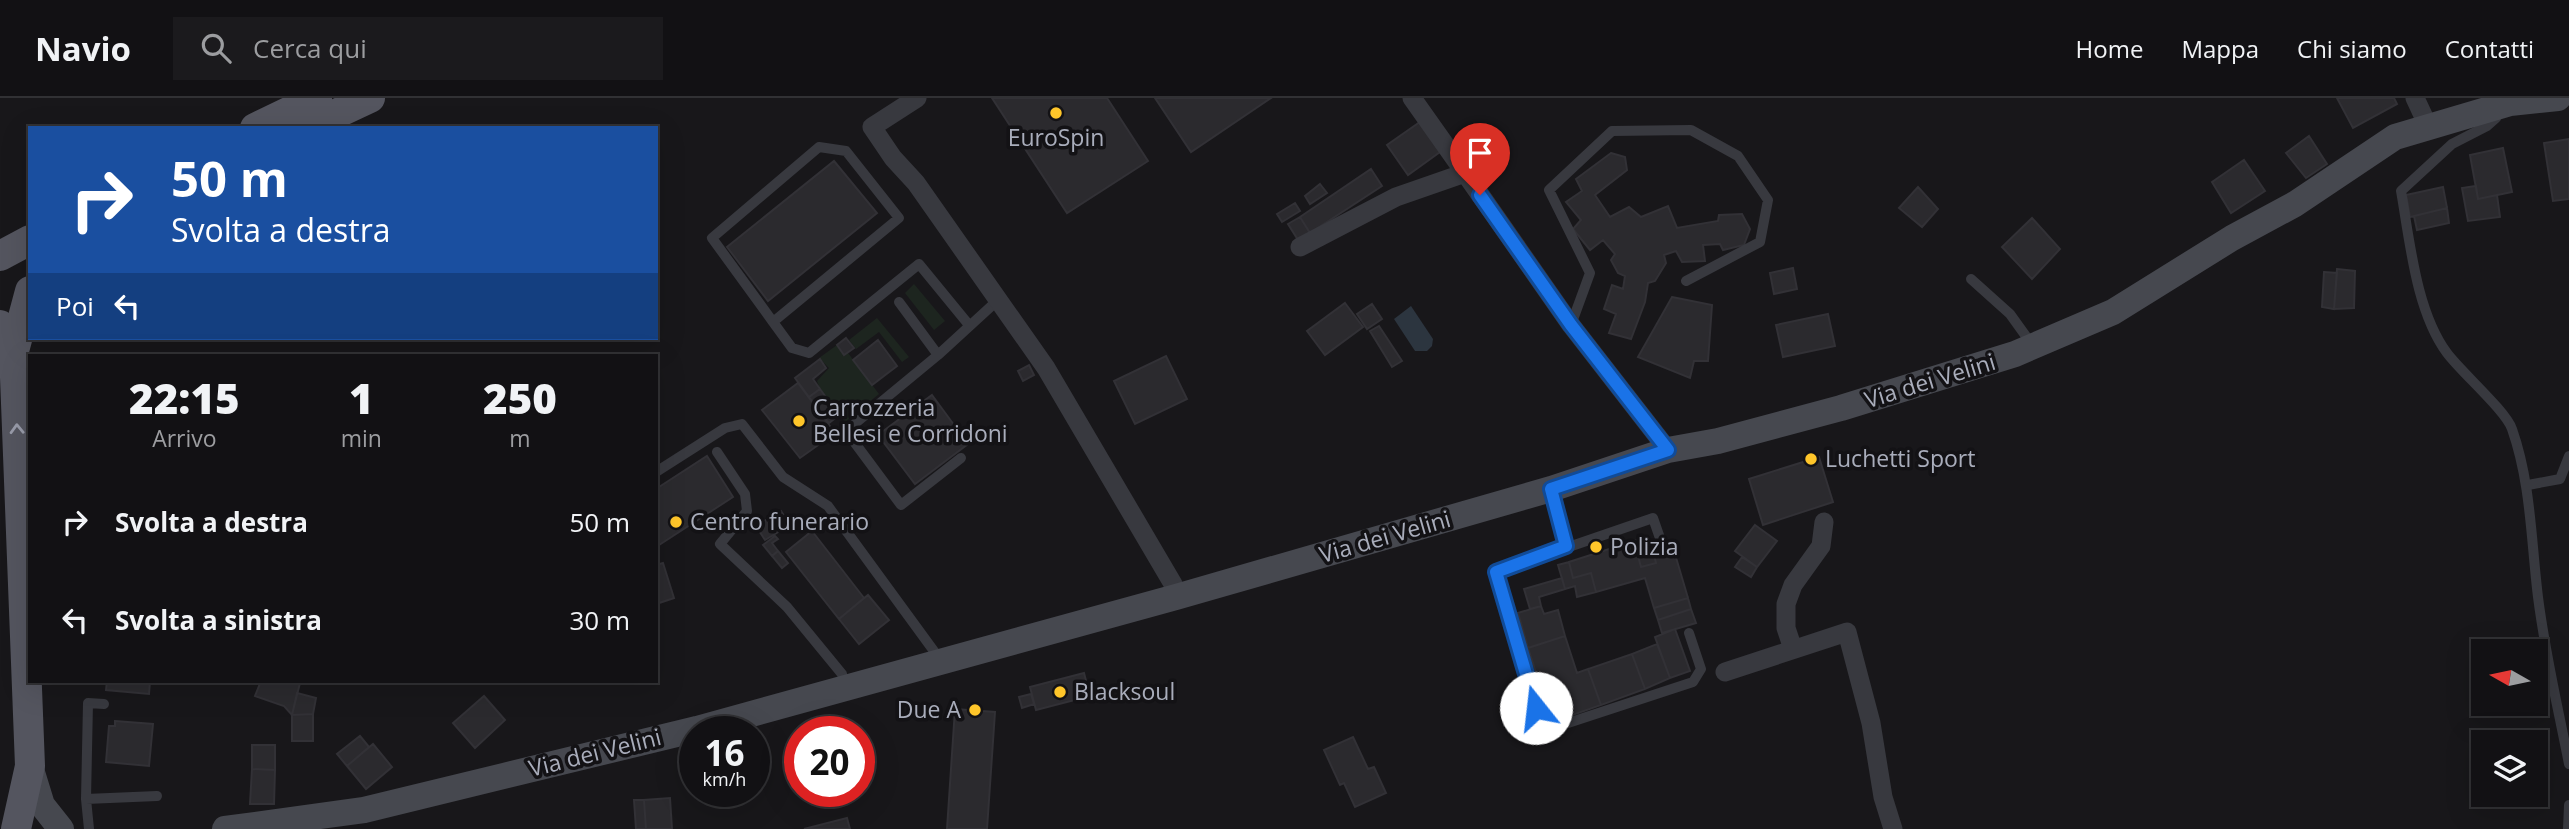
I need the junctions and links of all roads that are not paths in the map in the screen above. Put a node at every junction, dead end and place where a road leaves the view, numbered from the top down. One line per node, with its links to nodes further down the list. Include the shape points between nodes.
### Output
1 (317, 98): 8 (main road)
2 (370, 98): 9 (main road)
3 (917, 98): 18 (street, via 872,127)
4 (1412, 98): 11 (street)
5 (2415, 98): 10 (street)
6 (2558, 98): 7 (street, Via dei Velini)
7 (2490, 103): 10 (street, Via dei Velini); 31 (lane, via 2496,118 2452,144 2401,191 2428,322 2447,352 2511,425)
8 (260, 126)
9 (310, 126)
10 (2428, 126): 24 (street, Via dei Velini, via 2395,136 2295,204 2113,312)
11 (1465, 173): 13 (street, via 1396,197); 22 (street)
12 (28, 241): 14 (main road)
13 (1300, 247)
14 (0, 256)
15 (1970, 279): 24 (lane, via 2010,314)
16 (1686, 281): 22 (lane, via 1760,242 1768,200 1738,156 1691,130 1612,131 1549,190 1590,273)
17 (28, 295): 23 (main road)
18 (998, 300): 21 (lane); 36 (street, via 1046,368 1173,584)
19 (899, 302): 25 (lane)
20 (773, 322): 20 (lane, via 899,218 845,151 819,148 712,237); 21 (lane, via 792,348 809,353 919,264)
21 (969, 325): 25 (lane)
22 (1571, 325): 26 (street)
23 (7, 338): 44 (main road, one-way to 23)
24 (2034, 346): 26 (street, Via dei Velini, via 1841,408 1718,442)
25 (938, 355): 29 (lane, via 846,431 901,505)
26 (1668, 450): 32 (street, Via dei Velini)
27 (717, 452): 41 (lane, via 745,494 747,511 720,544 787,607 842,674)
28 (2569, 456): 31 (lane, via 2560,479)
29 (961, 458)
30 (658, 471): 39 (lane, via 726,428 742,424 783,477 828,506)
31 (2528, 485): 43 (lane, via 2541,623)
32 (1551, 489): 35 (lane); 36 (street, Via dei Velini)
33 (1824, 522): 38 (street, via 1821,546 1793,585 1786,604 1786,628)
34 (1661, 541): 35 (lane, via 1653,518)
35 (1566, 546): 37 (lane, via 1496,572 1536,708 1568,723 1693,682 1701,669)
36 (1176, 597): 39 (street, Via dei Velini)
37 (1689, 633)
38 (1793, 649): 40 (street); 52 (street, via 1847,632)
39 (942, 662): 41 (street, Via dei Velini)
40 (1725, 672)
41 (846, 688): 51 (street, Via dei Velini, via 364,810)
42 (104, 704): 46 (lane, via 88,703)
43 (2569, 764)
44 (30, 766): 48 (main road); 49 (street, via 42,805)
45 (157, 796): 46 (lane)
46 (86, 799): 50 (lane)
47 (2569, 805): 53 (lane)
48 (16, 829)
49 (61, 829)
50 (89, 829)
51 (225, 829)
52 (1892, 829)
53 (2568, 829)

